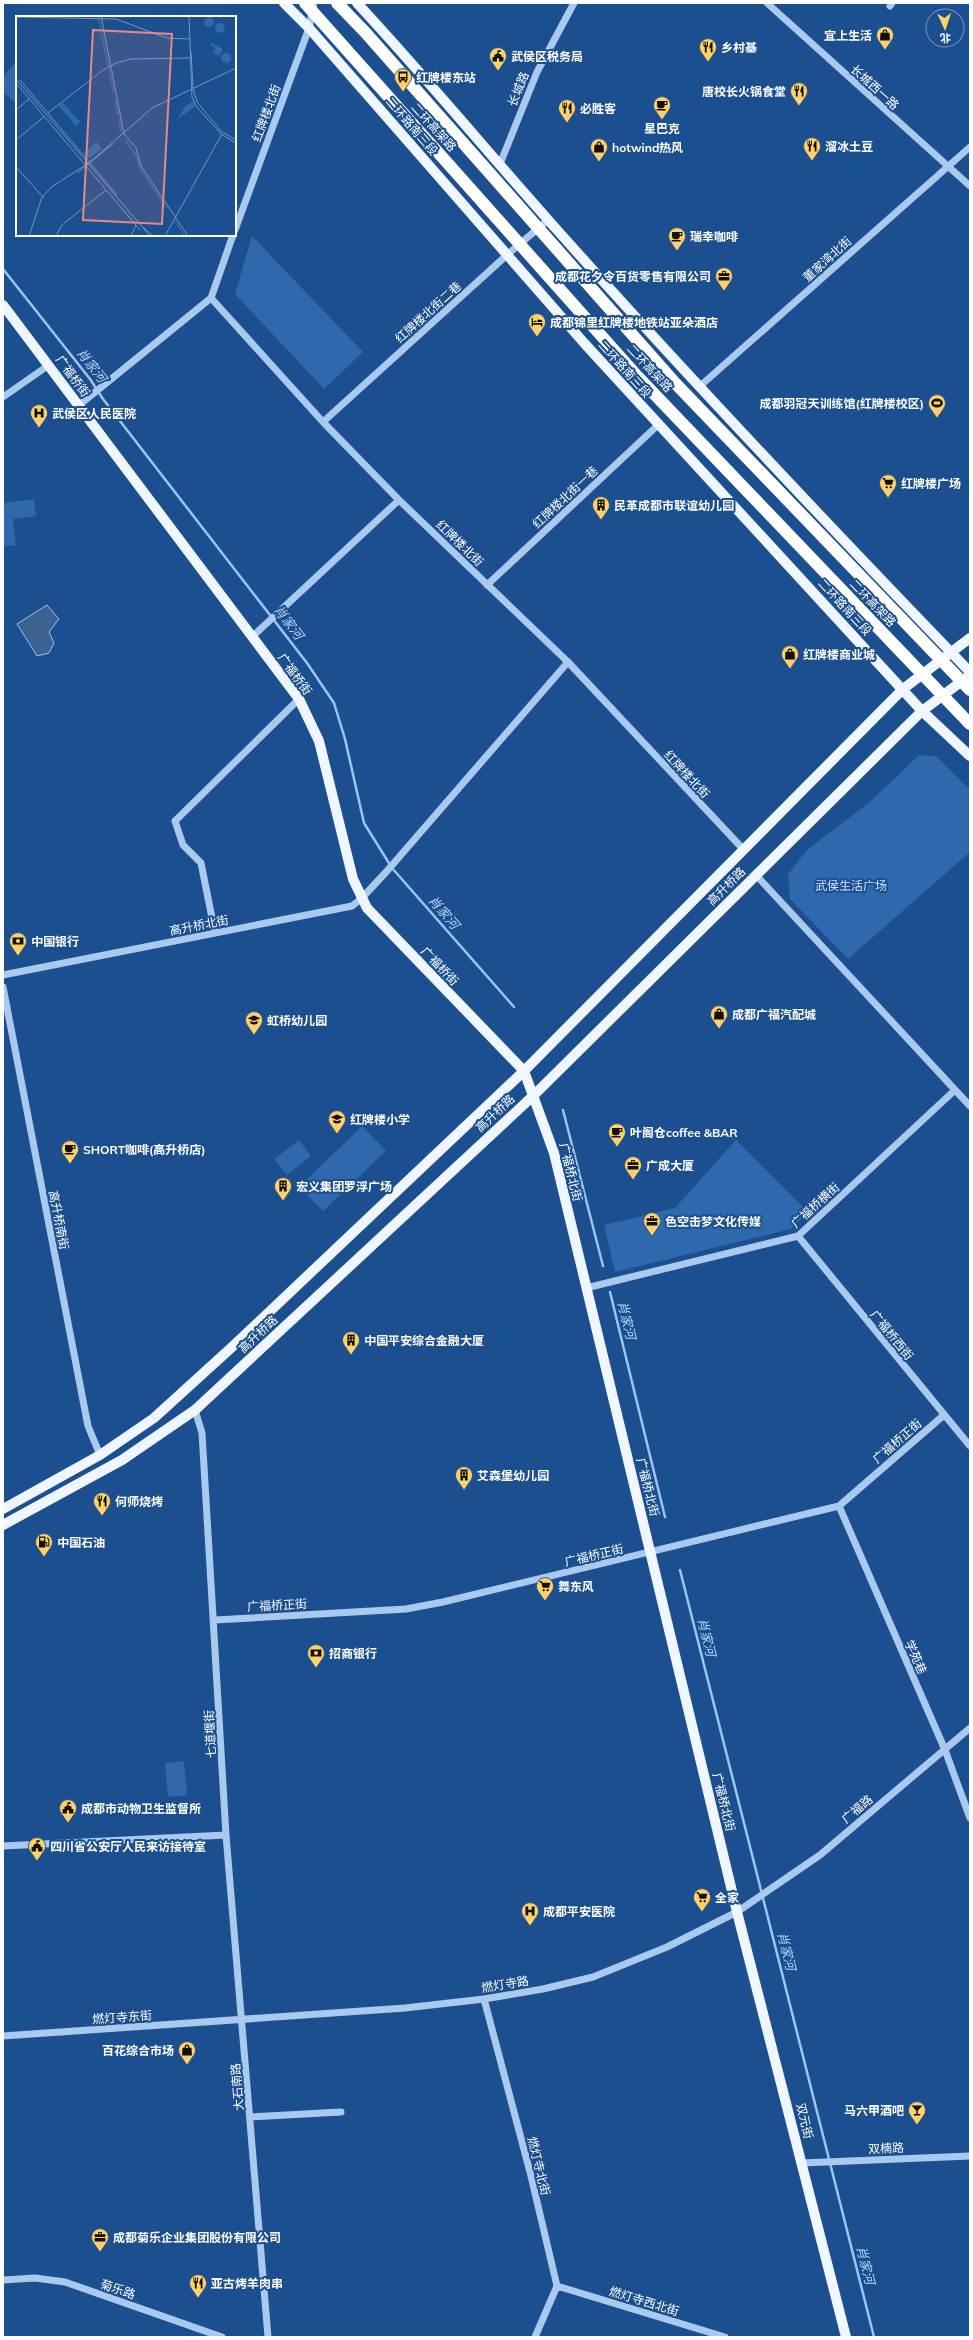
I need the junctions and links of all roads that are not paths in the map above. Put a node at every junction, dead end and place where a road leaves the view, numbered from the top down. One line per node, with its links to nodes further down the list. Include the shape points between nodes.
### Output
1 (284, 3): 8 (main road, 二环路南三段)
2 (305, 3): 37 (highway, 二环高架路, via 638,377)
3 (314, 3): 8 (street, 红牌楼北街)
4 (337, 3): 34 (highway, 二环高架路, via 676,384)
5 (357, 3): 10 (main road, via 415,65)
6 (574, 3): 10 (street, 长城路, via 537,72)
7 (767, 3): 11 (street, 长城西一路)
8 (309, 28): 14 (street, 红牌楼北街); 16 (main road, 二环路南三段)
9 (970, 147): 11 (street, 董家湾北街)
10 (500, 164): 13 (main road)
11 (950, 166): 12 (street, 长城西一路); 20 (street, 董家湾北街)
12 (970, 186)
13 (548, 220): 16 (street, 红牌楼北街二巷); 20 (main road)
14 (236, 227)
15 (233, 236): 17 (street)
16 (508, 254): 23 (street, 红牌楼北街二巷); 24 (main road, 二环路南三段)
17 (211, 298): 22 (street); 23 (street, 红牌楼北街)
18 (3, 305): 19 (main road, 广福桥街)
19 (49, 365): 21 (street); 22 (main road, 广福桥街)
20 (699, 388): 29 (main road)
21 (3, 397)
22 (78, 406): 27 (main road, 广福桥街)
23 (323, 422): 25 (street, 红牌楼北街)
24 (658, 424): 26 (street, 红牌楼北街一巷); 33 (main road, 二环路南三段)
25 (399, 500): 26 (street, 红牌楼北街); 27 (street)
26 (487, 585): 30 (street, 红牌楼北街)
27 (252, 637): 35 (main road, 广福桥街)
28 (970, 638): 29 (main road, 高升桥路)
29 (950, 651): 31 (main road); 33 (main road, 高升桥路)
30 (568, 662): 39 (street, 红牌楼北街); 41 (street, 高升桥北街)
31 (970, 672)
32 (970, 675): 36 (main road, 高升桥路)
33 (903, 689): 36 (main road, 二环路南三段); 39 (main road, 高升桥路)
34 (970, 690)
35 (299, 699): 41 (main road, 广福桥街, via 319,741 353,879); 42 (street, via 175,821 183,845 201,863)
36 (922, 711): 38 (main road, 二环路南三段); 40 (main road, 高升桥路)
37 (970, 724)
38 (970, 756)
39 (743, 849): 45 (main road, 高升桥路)
40 (755, 874): 46 (street); 47 (main road, 高升桥路)
41 (361, 899): 42 (street, 高升桥北街, via 352,906); 45 (main road, 广福桥街, via 379,921)
42 (215, 933): 43 (street, 高升桥北街)
43 (3, 975)
44 (3, 987): 54 (street, 高升桥南街, via 88,1426)
45 (524, 1071): 47 (main road, 广福桥北街); 54 (main road, 高升桥路, via 154,1418)
46 (954, 1090): 48 (street); 49 (street, 广福桥横街)
47 (533, 1096): 50 (main road, 广福桥北街, via 554,1153); 51 (main road, 高升桥路)
48 (970, 1106)
49 (798, 1236): 50 (street, 广福桥横街); 52 (street, 广福桥西街)
50 (586, 1288): 58 (main road, 广福桥北街)
51 (195, 1410): 57 (main road, 高升桥路, via 122,1460); 59 (street, 七道堰街, via 202,1433)
52 (944, 1415): 53 (street, 广福桥西街); 55 (street, 广福桥正街)
53 (970, 1446)
54 (100, 1455): 56 (main road, 高升桥路)
55 (839, 1506): 58 (street, 广福桥正街); 61 (street, 学苑巷)
56 (3, 1509)
57 (3, 1525)
58 (650, 1553): 59 (street, 广福桥正街, via 406,1609); 66 (main road, 广福桥北街)
59 (214, 1620): 63 (street, 七道堰街)
60 (970, 1728): 61 (street, 广福路)
61 (945, 1750): 62 (street, 学苑巷); 65 (street, 广福路, via 820,1855)
62 (970, 1818)
63 (226, 1835): 64 (street); 68 (street, 大石南路)
64 (3, 1846)
65 (754, 1901): 66 (street, 燃灯寺路)
66 (737, 1912): 67 (street, 燃灯寺路, via 667,1947 593,1977); 73 (main road, 双元街)
67 (484, 1999): 68 (street, 燃灯寺路); 75 (street, 燃灯寺北街)
68 (242, 2020): 69 (street, 燃灯寺东街); 71 (street, 大石南路)
69 (3, 2036)
70 (341, 2112): 71 (street)
71 (251, 2117): 77 (street, 大石南路)
72 (970, 2156): 73 (street, 双楠路)
73 (802, 2163): 80 (main road, 双元街)
74 (3, 2280): 76 (street, 菊乐路, via 36,2278 65,2282)
75 (557, 2286): 78 (street); 79 (street, 燃灯寺西北街)
76 (222, 2337)
77 (268, 2337)
78 (535, 2337)
79 (725, 2337)
80 (846, 2337)

